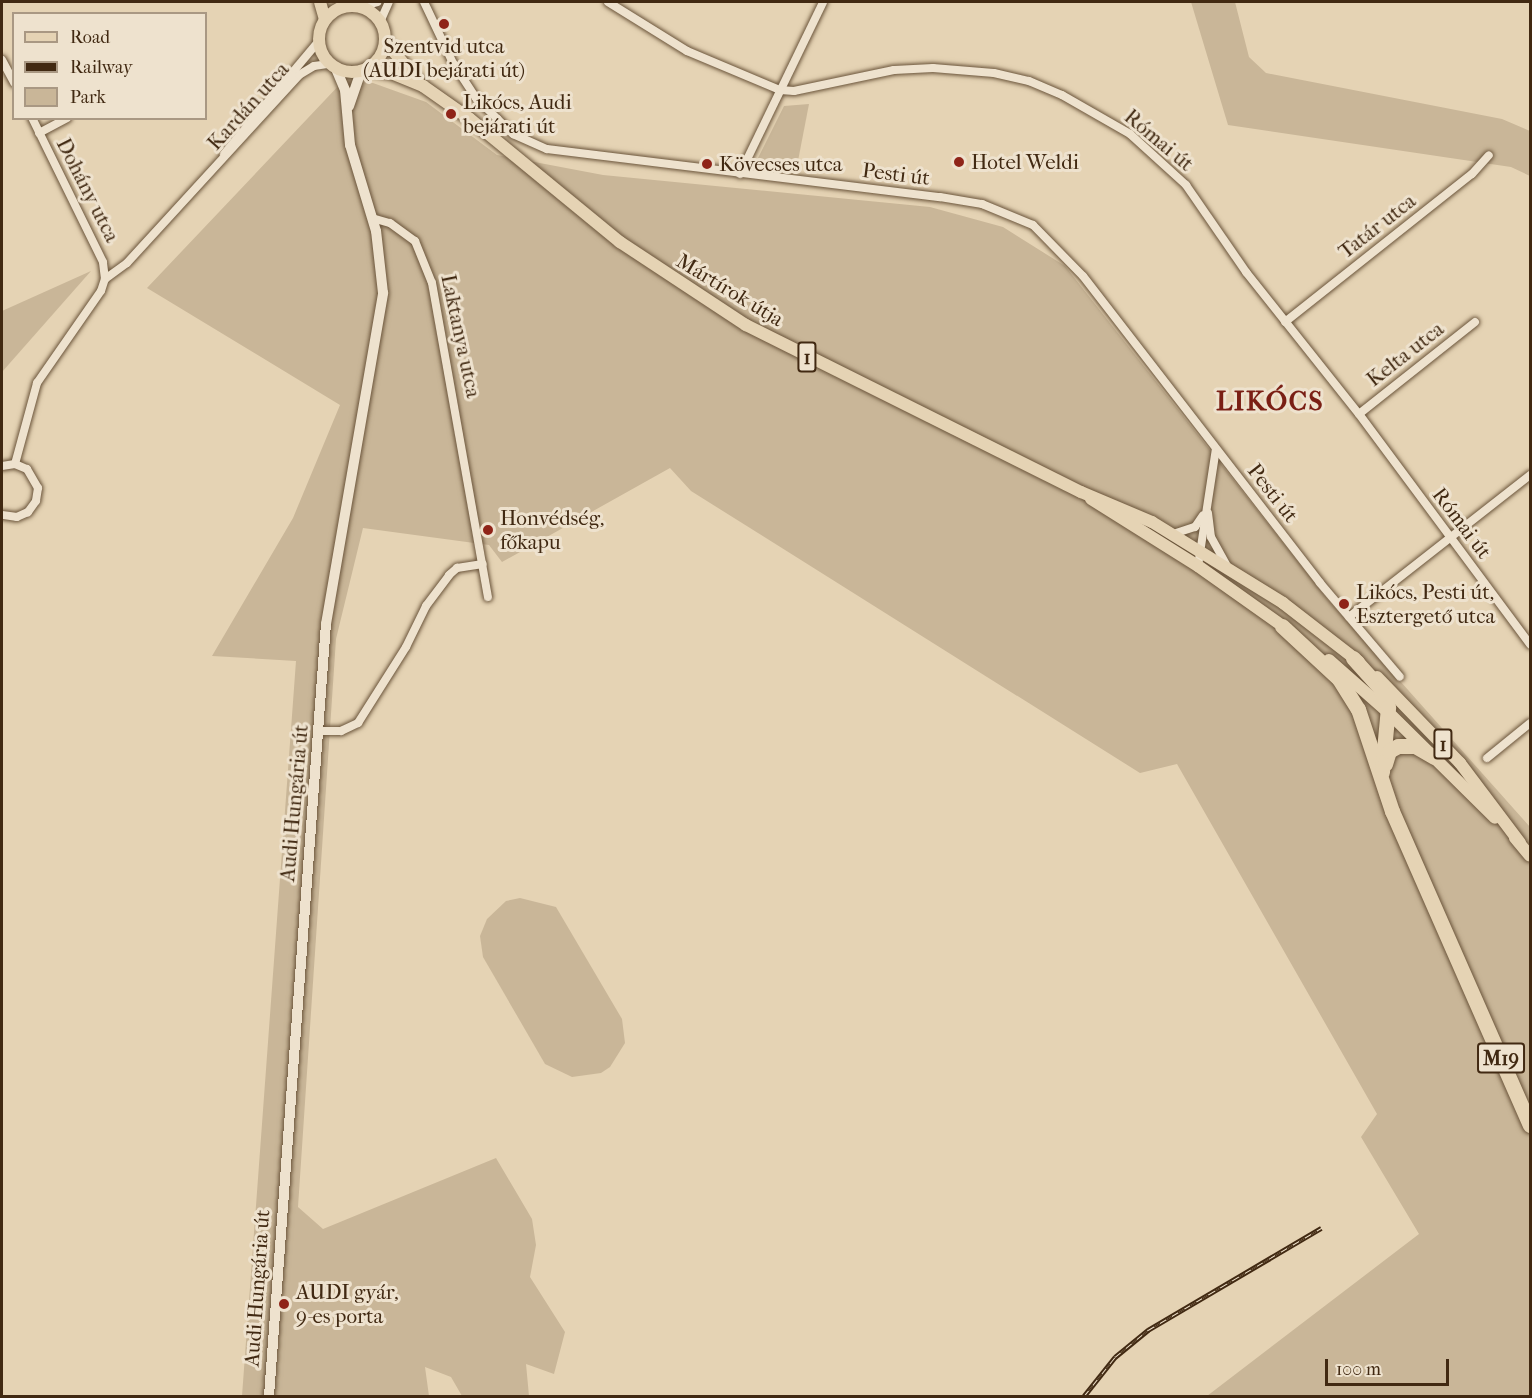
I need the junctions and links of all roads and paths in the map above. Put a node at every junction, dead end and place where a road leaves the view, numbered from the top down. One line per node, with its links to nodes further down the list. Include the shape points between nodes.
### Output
1 (320, 2): 8 (main road)
2 (377, 2): 7 (street)
3 (390, 2): 9 (street)
4 (424, 2): 24 (street, Pesti út, via 453,63 476,98 498,121 529,142 563,154)
5 (608, 2): 17 (street, Római út, via 687,51)
6 (823, 2): 17 (street)
7 (350, 5): 8 (main road); 9 (main road)
8 (325, 19): 11 (main road)
9 (380, 22): 10 (main road, Mártírok útja / 1)
10 (385, 41): 14 (main road, via 382,54); 16 (main road, Mártírok útja / 1)
11 (318, 42): 13 (main road); 23 (street, Kardán utca, via 235,138)
12 (2, 60): 15 (street)
13 (333, 66): 14 (main road, Mártírok útja / 1); 18 (street, via 343,81); 23 (street, Kardán utca, via 314,66 299,75)
14 (364, 70): 16 (main road, Mártírok útja / 1, via 391,72); 18 (street)
15 (12, 79)
16 (423, 86): 34 (main road, Mártírok útja / 1, via 470,119 588,218 707,302 790,348)
17 (780, 90): 24 (street); 27 (street, Római út, via 794,91 894,70 933,68 994,73 1029,81 1062,95 1130,134 1169,166)
18 (347, 112): 25 (street, via 352,154)
19 (33, 120): 21 (street, Dohány utca)
20 (63, 120): 21 (street)
21 (39, 133): 26 (street, Dohány utca, via 104,262)
22 (1489, 155): 27 (street, Tatár utca, via 1472,174)
23 (214, 170): 26 (street, via 127,263)
24 (740, 174): 30 (street, Pesti út, via 971,202 1025,220 1063,253)
25 (372, 218): 40 (street, Laktanya utca, via 390,223 415,241 432,283); 51 (street, Audi Hungária út, via 382,272 381,315 330,588)
26 (105, 279): 31 (street, via 101,291 37,383)
27 (1285, 322): 29 (street, Római út)
28 (1474, 322): 29 (street, Kelta utca)
29 (1359, 414): 38 (street, Római út)
30 (1216, 449): 35 (street); 44 (street, Pesti út)
31 (15, 464): 32 (street); 36 (street, via 35,478 38,496 24,514)
32 (2, 466)
33 (1530, 475): 38 (street)
34 (1081, 492): 37 (main road, 1, via 1122,507); 41 (main road, 1)
35 (1208, 504): 37 (street, via 1195,527); 39 (street); 42 (street, via 1211,537)
36 (2, 515)
37 (1173, 534): 39 (main road, 1)
38 (1450, 538): 44 (street); 46 (street, Római út)
39 (1200, 551): 41 (street); 42 (main road, 1)
40 (483, 564): 43 (street, Laktanya utca); 51 (street, via 457,568 449,575 426,606 406,647 358,723 341,731)
41 (1198, 566): 45 (main road, 1)
42 (1229, 570): 47 (main road, 1, via 1282,603)
43 (488, 597)
44 (1349, 617): 48 (street, Pesti út)
45 (1282, 626): 49 (main road, 1); 54 (highway, via 1350,694)
46 (1530, 644)
47 (1353, 658): 49 (highway, via 1384,694); 55 (main road, 1, via 1412,709 1460,763)
48 (1400, 677)
49 (1389, 713): 52 (main road, 1); 54 (highway, via 1382,751)
50 (1530, 723): 53 (street)
51 (320, 731): 58 (street, Audi Hungária út)
52 (1434, 757): 54 (highway, via 1415,747 1393,748 1385,762); 55 (main road, 1)
53 (1487, 758)
54 (1382, 782): 57 (highway, M19)
55 (1520, 843): 56 (main road, 1)
56 (1530, 855)
57 (1530, 1125)
58 (269, 1396)

